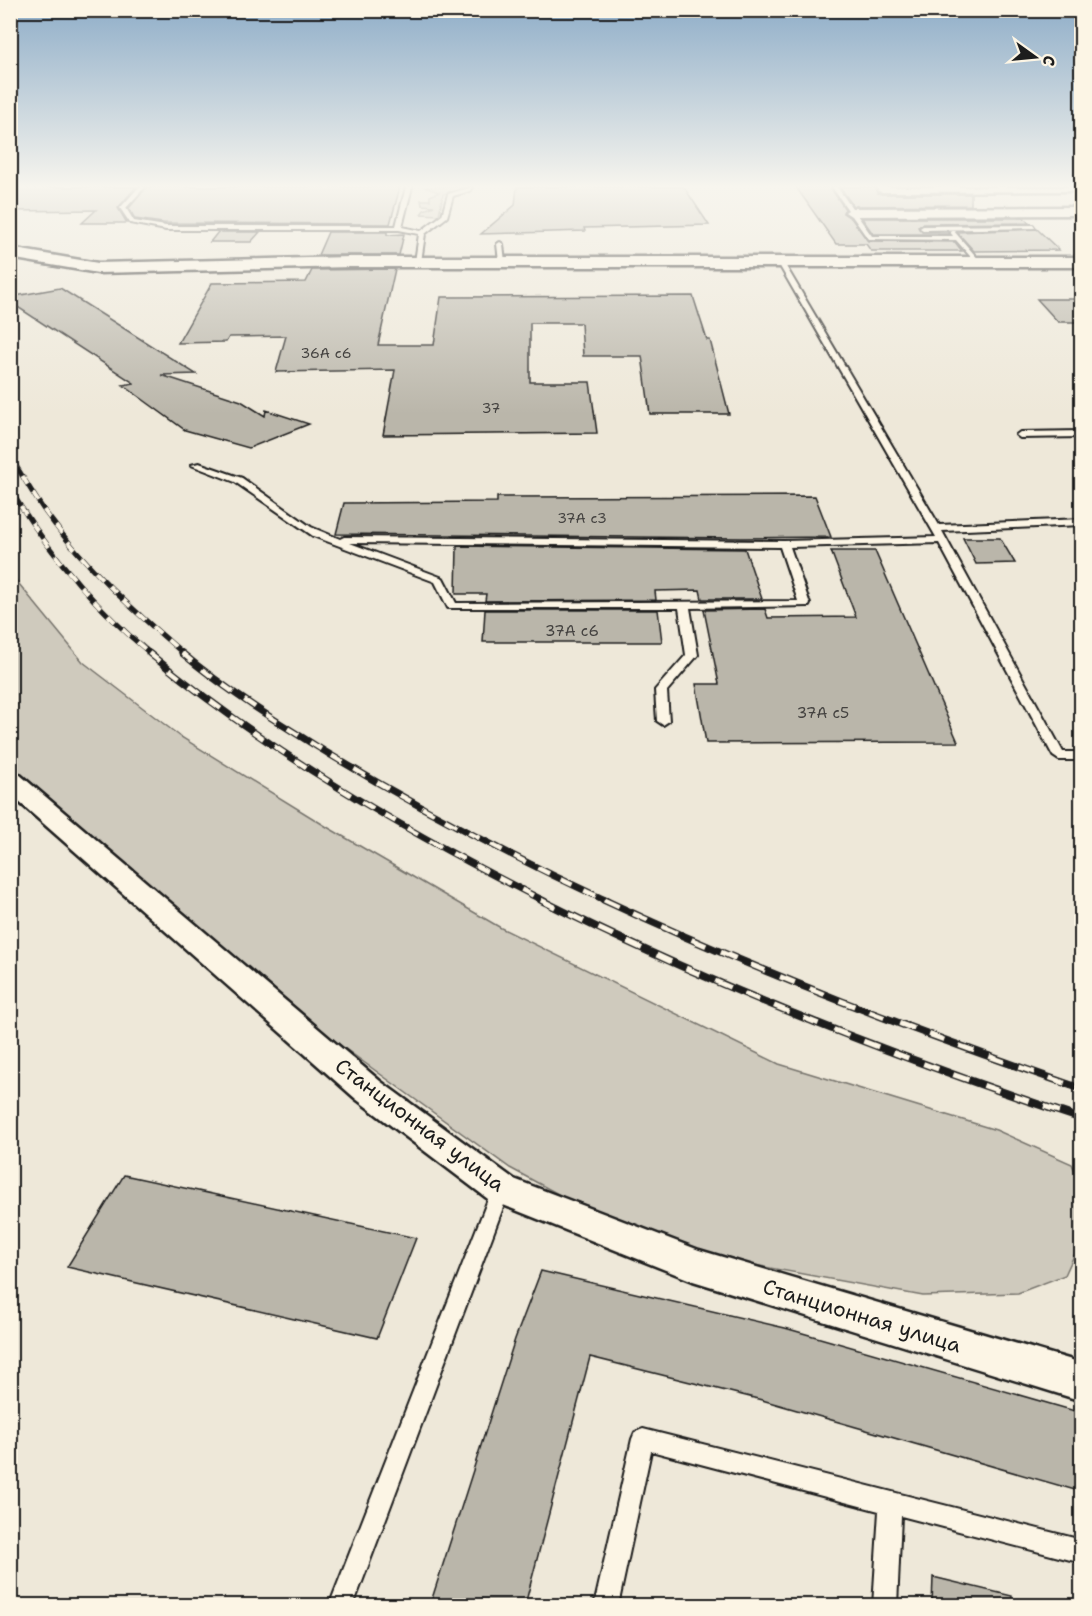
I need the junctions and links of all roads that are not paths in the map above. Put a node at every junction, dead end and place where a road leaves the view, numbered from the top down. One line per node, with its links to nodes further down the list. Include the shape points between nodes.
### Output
1 (65, 262): 2 (street, via 98,268)
2 (395, 262)
3 (617, 262): 5 (street)
4 (897, 262): 5 (street)
5 (781, 263): 10 (lane)
6 (1082, 434): 7 (lane)
7 (1020, 435)
8 (196, 465): 11 (lane, via 245,483 298,525)
9 (1082, 522): 10 (lane)
10 (936, 528): 12 (lane)
11 (334, 540): 13 (lane); 14 (lane, via 439,580 452,606)
12 (942, 540): 13 (lane); 16 (lane, via 1059,756)
13 (784, 544): 14 (lane, via 805,604)
14 (684, 605): 15 (lane, via 692,656 661,690)
15 (663, 721)
16 (1082, 756)
17 (10, 780): 18 (street, Станционная улица, via 368,1090)
18 (501, 1189): 19 (street, Станционная улица, via 693,1265); 22 (lane)
19 (1082, 1382)
20 (891, 1503): 21 (lane); 23 (lane, via 643,1440); 24 (lane)
21 (1082, 1552)
22 (341, 1605)
23 (606, 1605)
24 (885, 1605)

